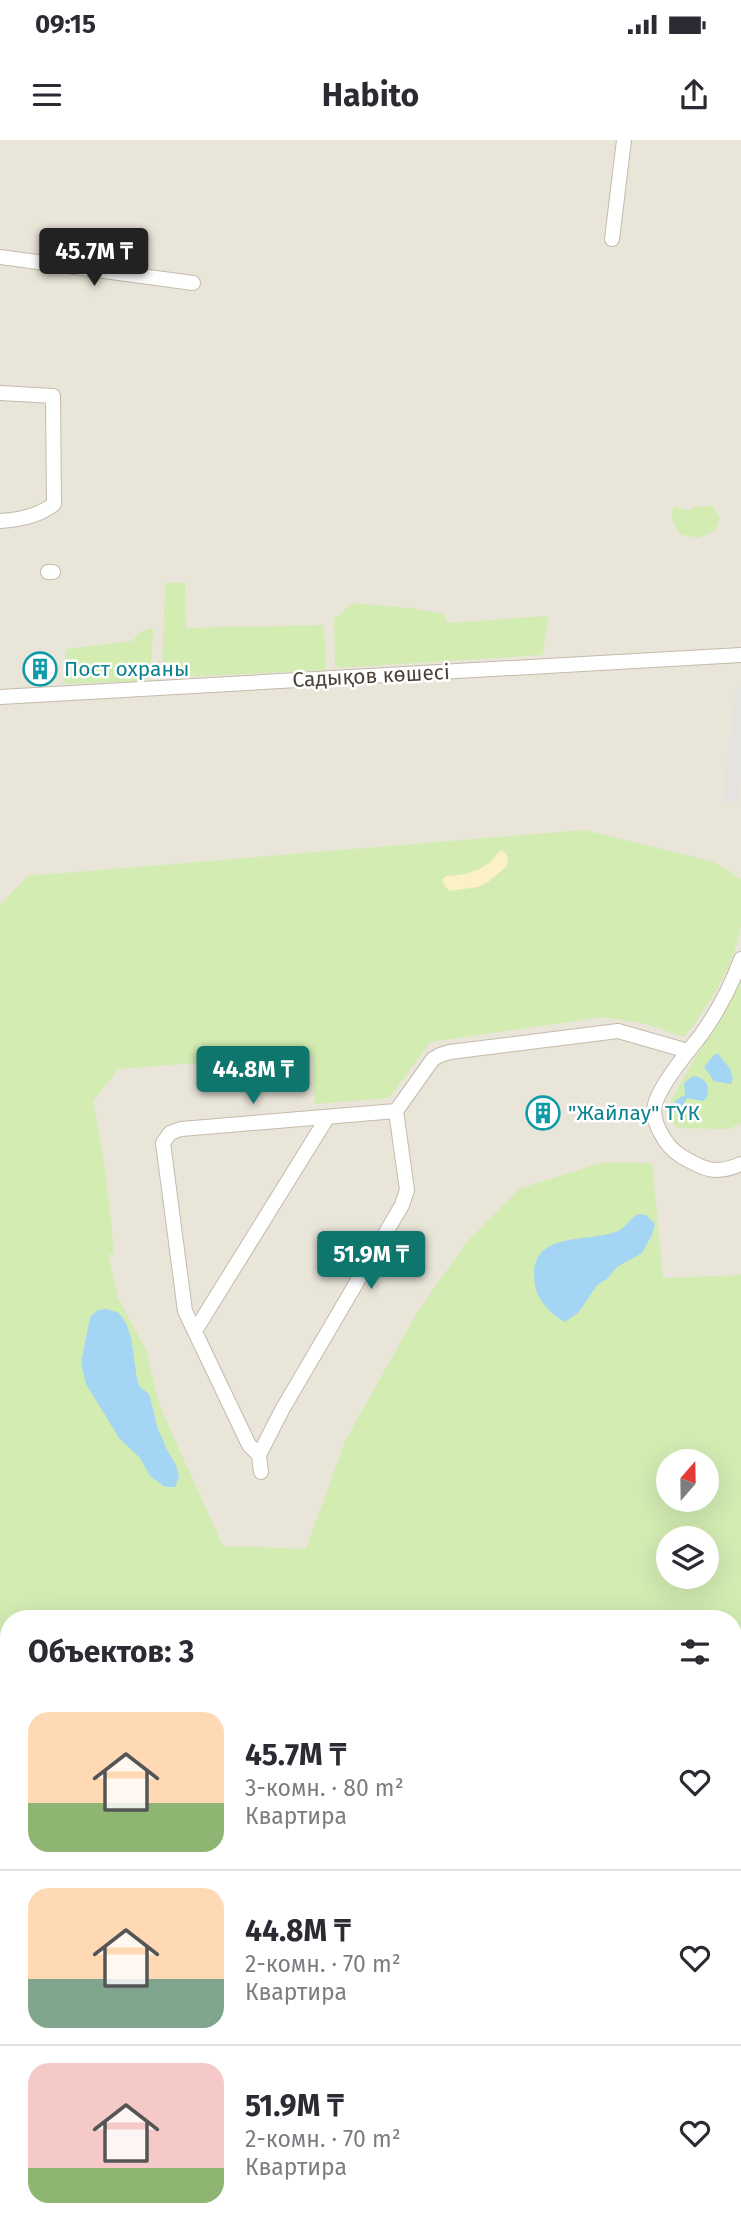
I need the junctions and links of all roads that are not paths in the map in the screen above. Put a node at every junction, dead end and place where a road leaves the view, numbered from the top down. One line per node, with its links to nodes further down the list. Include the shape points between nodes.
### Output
1 (624, 140): 2 (street)
2 (612, 239)
3 (0, 257): 4 (street)
4 (193, 283)
5 (0, 393): 6 (street, via 53,396 54,504 18,520)
6 (0, 521)
7 (741, 656): 8 (street, Садықов көшесі)
8 (0, 697)
9 (741, 959): 10 (street, via 724,1000)
10 (688, 1051): 11 (street, via 618,1031 450,1052 433,1059); 13 (street, via 656,1102 657,1125 677,1153 697,1166 713,1171)
11 (396, 1111): 12 (street); 15 (street, via 407,1190 402,1205)
12 (327, 1118): 14 (street); 14 (street, via 181,1129 170,1133 163,1143 185,1311)
13 (741, 1164)
14 (195, 1331): 15 (street, via 249,1445)
15 (259, 1455): 16 (street)
16 (261, 1472)

